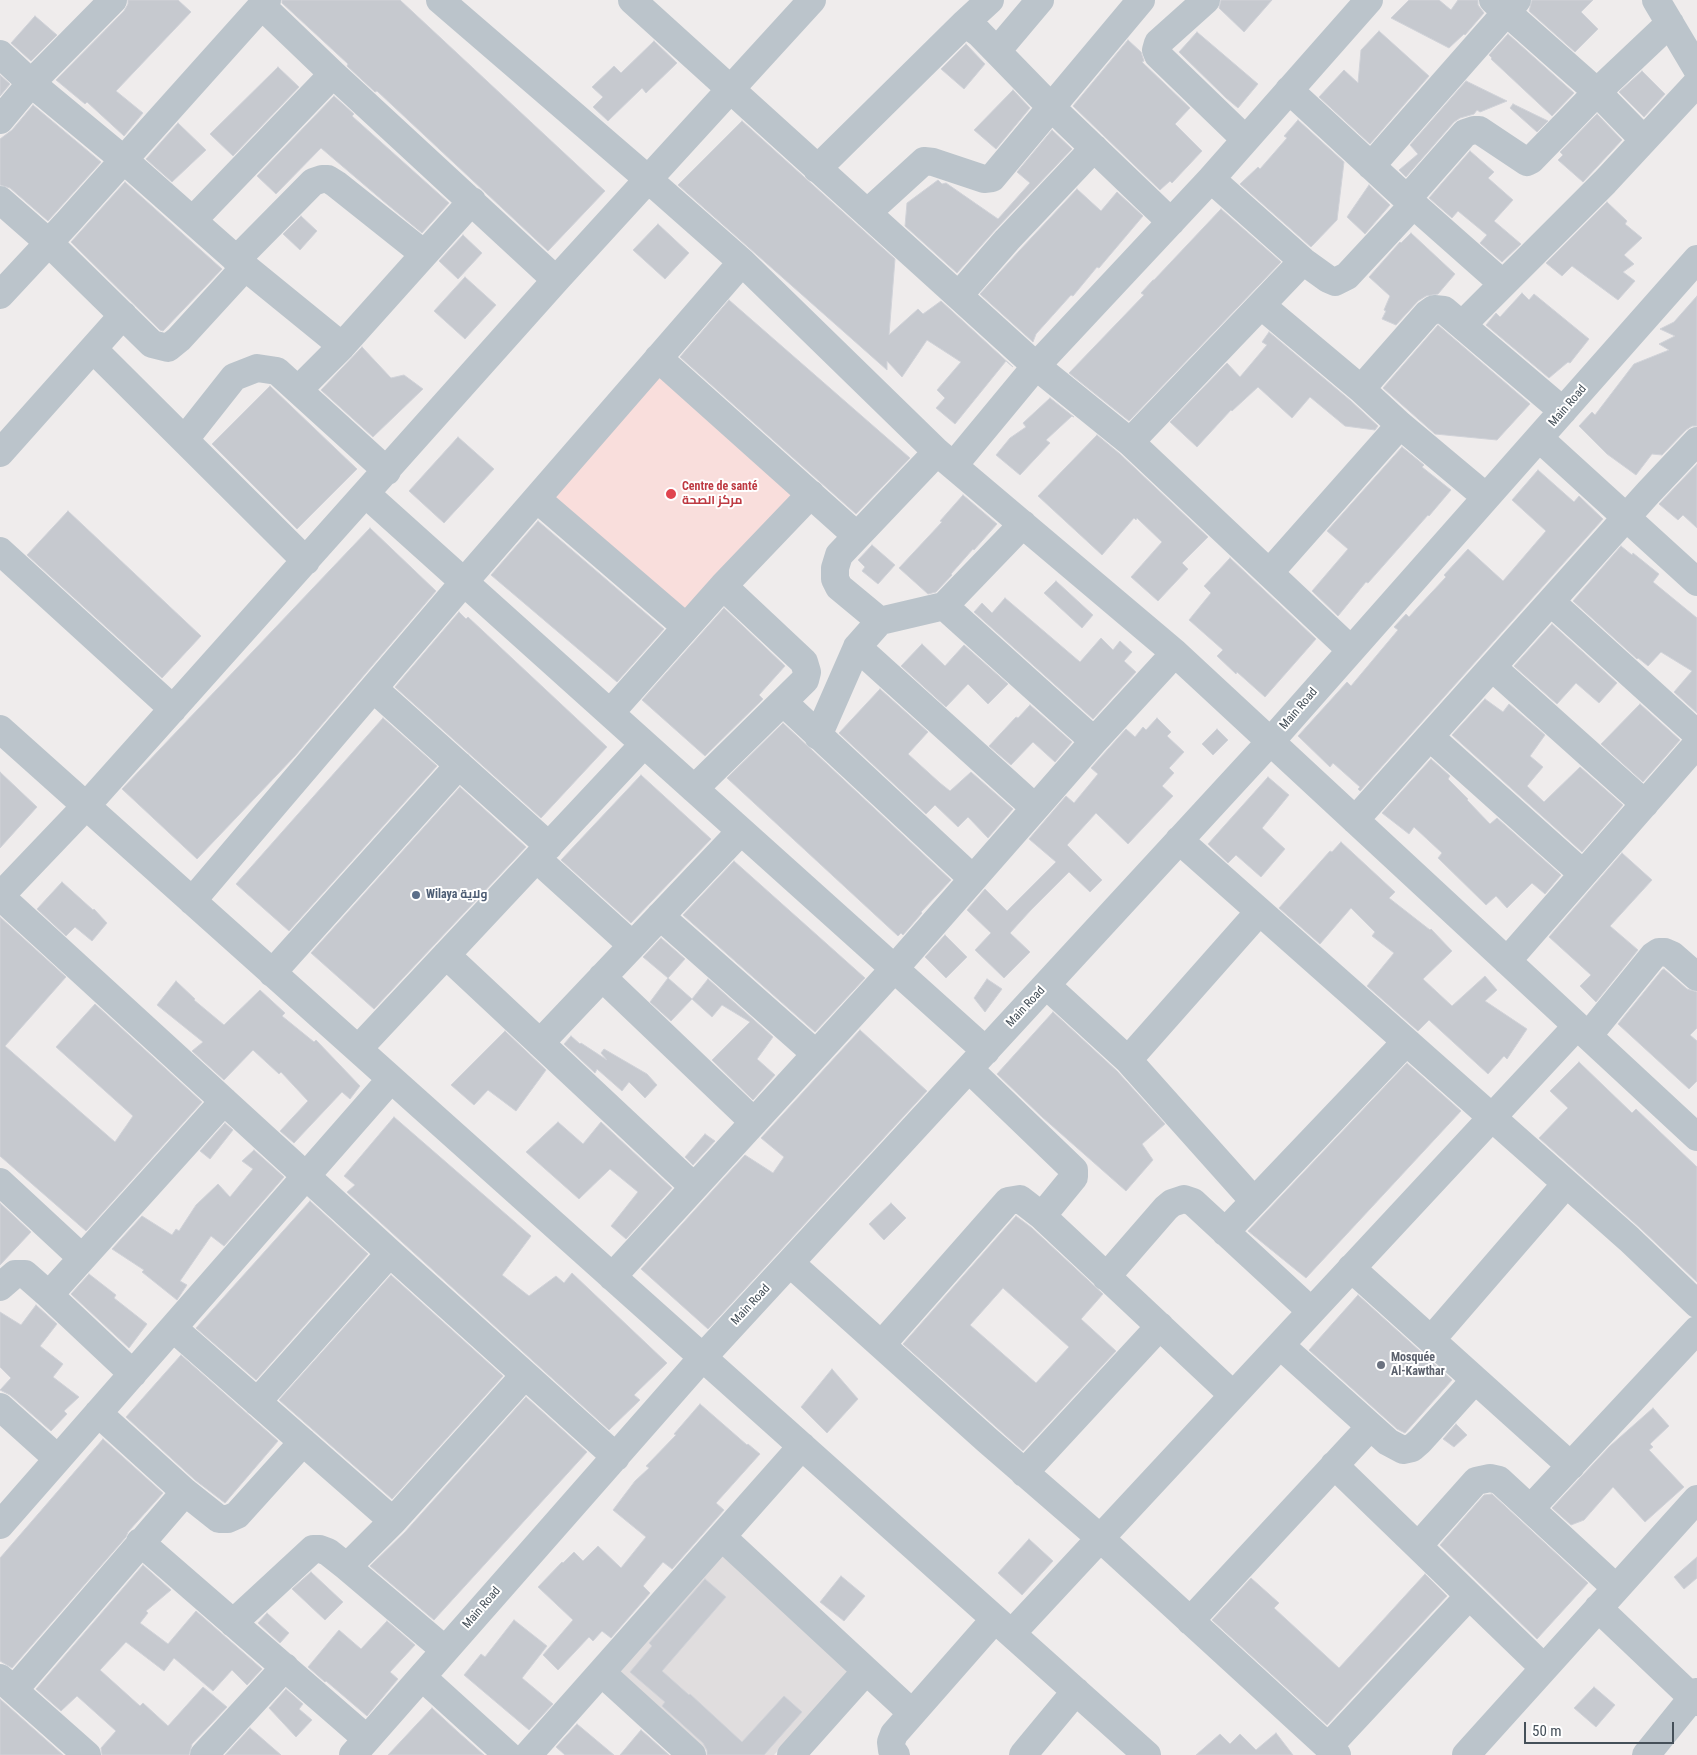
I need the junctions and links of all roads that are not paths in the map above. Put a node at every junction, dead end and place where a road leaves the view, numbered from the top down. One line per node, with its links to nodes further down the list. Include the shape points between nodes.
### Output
1 (113, 0): 19 (street)
2 (440, 0): 33 (street)
3 (632, 0): 22 (street)
4 (812, 0): 22 (street)
5 (990, 0): 13 (street)
6 (1040, 0): 15 (street)
7 (1141, 0): 24 (street)
8 (1369, 0): 21 (street)
9 (1656, 0): 14 (street)
10 (1202, 1): 26 (street, via 1158,43 1156,50)
11 (265, 3): 18 (street); 29 (street)
12 (1505, 4): 23 (street); 30 (street)
13 (965, 23): 15 (street); 31 (street)
14 (1670, 23): 17 (street); 23 (street)
15 (996, 51): 24 (street)
16 (0, 54): 19 (street)
17 (1697, 69)
18 (333, 74): 35 (street); 38 (street)
19 (31, 83): 25 (street); 29 (street)
20 (1697, 84): 27 (street)
21 (1289, 90): 26 (street); 30 (street)
22 (730, 91): 31 (street); 33 (street)
23 (1597, 92): 27 (street); 36 (street, via 1527,162 1479,130 1465,133)
24 (1052, 108): 28 (street); 37 (street, via 992,178 984,179 924,161)
25 (0, 120)
26 (1245, 139): 32 (street)
27 (1644, 140): 47 (street)
28 (1094, 148): 39 (street); 49 (street)
29 (124, 160): 38 (street); 40 (street)
30 (1371, 166): 36 (street)
31 (817, 169): 37 (street)
32 (1211, 179): 39 (street); 43 (street)
33 (649, 180): 44 (street); 46 (street)
34 (0, 200): 40 (street)
35 (472, 201): 41 (street); 46 (street)
36 (1410, 202): 43 (street, via 1341,281 1328,280); 47 (street)
37 (867, 213): 49 (street)
38 (193, 220): 45 (street)
39 (1171, 222): 56 (street)
40 (48, 242): 48 (street); 51 (street)
41 (424, 254): 45 (street, via 336,184 322,178 314,182); 53 (street)
42 (1697, 259): 59 (street, Main Road)
43 (1303, 261): 50 (street)
44 (742, 262): 55 (street); 66 (street)
45 (240, 264): 51 (street, via 168,348 152,344); 53 (street)
46 (556, 280): 67 (street)
47 (1502, 283): 52 (street)
48 (0, 295)
49 (959, 295): 56 (street)
50 (1262, 306): 57 (street); 64 (street)
51 (123, 315): 54 (street)
52 (1462, 324): 57 (street, via 1444,310 1434,310); 59 (street)
53 (342, 346): 58 (street)
54 (93, 349): 62 (street); 65 (street)
55 (658, 358): 69 (street); 71 (street)
56 (1036, 366): 64 (street); 66 (street)
57 (1361, 389): 60 (street)
58 (298, 390): 62 (street, via 277,371 257,368 234,377); 67 (street)
59 (1563, 411): 61 (street, Main Road)
60 (1400, 425): 70 (street); 77 (street)
61 (1539, 438): 70 (street, Main Road); 72 (street)
62 (185, 439): 76 (street)
63 (1697, 441): 72 (street)
64 (1130, 442): 77 (street)
65 (0, 454)
66 (946, 458): 73 (street); 74 (street)
67 (387, 471): 68 (street)
68 (366, 494): 76 (street); 78 (street)
69 (811, 494): 74 (street); 80 (street)
70 (1486, 497): 86 (street, Main Road)
71 (537, 499): 78 (street); 84 (street)
72 (1627, 518): 79 (street); 81 (street)
73 (1023, 524): 82 (street); 87 (street)
74 (857, 536): 83 (street, via 839,555 835,579)
75 (0, 551): 91 (street)
76 (306, 560): 91 (street)
77 (1270, 572): 86 (street)
78 (464, 582): 89 (street); 92 (street)
79 (1697, 582)
80 (723, 586): 84 (street); 90 (street, via 804,662 807,672 804,680)
81 (1551, 602): 88 (street); 94 (street)
82 (944, 606): 83 (street); 97 (street)
83 (880, 621): 85 (street)
84 (686, 627): 92 (street)
85 (857, 647): 95 (street); 105 (street)
86 (1351, 650): 98 (street, Main Road)
87 (1174, 653): 97 (street); 98 (street)
88 (1492, 667): 96 (street); 103 (street)
89 (374, 689): 101 (street); 112 (street)
90 (783, 702): 95 (street); 102 (street)
91 (173, 709): 104 (street)
92 (610, 713): 99 (street)
93 (0, 729): 104 (street)
94 (1697, 734)
95 (818, 736): 111 (street)
96 (1430, 737): 106 (street); 110 (street)
97 (1094, 741): 105 (street)
98 (1270, 742): 106 (street); 108 (street, Main Road)
99 (644, 744): 102 (street); 109 (street)
100 (1697, 744): 103 (street)
101 (459, 766): 109 (street); 119 (street)
102 (694, 789): 107 (street)
103 (1645, 804): 110 (street)
104 (86, 806): 112 (street); 131 (street, via 0,896)
105 (1035, 808): 111 (street)
106 (1355, 820): 117 (street)
107 (741, 831): 114 (street); 118 (street)
108 (1179, 840): 113 (street); 122 (street, Main Road)
109 (543, 852): 115 (street); 116 (street)
110 (1583, 874): 117 (street)
111 (974, 879): 118 (street)
112 (192, 901): 119 (street)
113 (1259, 912): 124 (street); 129 (street)
114 (660, 916): 115 (street); 127 (street)
115 (632, 946): 120 (street)
116 (446, 955): 125 (street); 126 (street)
117 (1507, 961): 123 (street)
118 (894, 969): 127 (street); 128 (street)
119 (272, 973): 126 (street)
120 (602, 977): 125 (street); 133 (street)
121 (1697, 977): 123 (street, via 1672,954 1659,952)
122 (1046, 985): 128 (street, Main Road); 129 (street)
123 (1582, 1031): 132 (street); 134 (street)
124 (1406, 1042): 132 (street); 139 (street)
125 (540, 1043): 138 (street)
126 (358, 1050): 130 (street)
127 (816, 1054): 133 (street)
128 (977, 1060): 140 (street, via 1074,1170 1074,1177); 144 (street, Main Road)
129 (1128, 1060): 139 (street)
130 (391, 1079): 135 (street); 146 (street)
131 (224, 1101): 135 (street); 143 (street)
132 (1491, 1118): 137 (street); 145 (street)
133 (754, 1122): 138 (street)
134 (1697, 1137)
135 (306, 1176): 142 (street); 153 (street)
136 (0, 1182): 143 (street)
137 (1566, 1184): 150 (street); 155 (street)
138 (694, 1187): 146 (street)
139 (1254, 1202): 141 (street)
140 (1042, 1216): 147 (street); 156 (street, via 1020,1199 1008,1201)
141 (1225, 1232): 147 (street, via 1193,1202 1184,1199 1172,1203); 151 (street)
142 (390, 1253): 160 (street); 163 (street)
143 (82, 1258): 149 (street)
144 (790, 1263): 156 (street); 158 (street, Main Road)
145 (1351, 1268): 151 (street); 155 (street)
146 (612, 1277): 158 (street)
147 (1106, 1277): 152 (street)
148 (0, 1288): 149 (street, via 15,1274 24,1274)
149 (49, 1295): 159 (street)
150 (1697, 1304)
151 (1311, 1311): 157 (street)
152 (1160, 1326): 162 (street); 173 (street)
153 (173, 1328): 159 (street); 163 (street)
154 (1697, 1330): 172 (street)
155 (1431, 1340): 161 (street)
156 (882, 1344): 173 (street)
157 (1280, 1345): 162 (street); 166 (street)
158 (703, 1358): 168 (street); 169 (street, Main Road)
159 (133, 1374): 165 (street)
160 (525, 1375): 169 (street); 177 (street)
161 (1475, 1380): 166 (street, via 1412,1448 1403,1450); 172 (street)
162 (1233, 1395): 180 (street)
163 (257, 1402): 167 (street)
164 (0, 1407): 170 (street)
165 (98, 1414): 170 (street); 174 (street)
166 (1370, 1426): 171 (street)
167 (303, 1442): 174 (street, via 237,1515 228,1520 219,1519); 177 (street)
168 (802, 1446): 179 (street); 189 (street)
169 (616, 1457): 190 (street, Main Road)
170 (58, 1459): 178 (street)
171 (1334, 1465): 182 (street); 187 (street)
172 (1571, 1466): 176 (street)
173 (1024, 1473): 180 (street)
174 (185, 1492): 181 (street)
175 (1697, 1499): 184 (street)
176 (1531, 1508): 182 (street, via 1499,1480 1476,1481); 184 (street)
177 (393, 1521): 183 (street)
178 (0, 1525)
179 (722, 1537): 193 (street); 194 (street)
180 (1100, 1538): 187 (street); 189 (street)
181 (140, 1542): 188 (street); 196 (street)
182 (1418, 1546): 185 (street)
183 (346, 1567): 188 (street, via 328,1552 313,1549); 190 (street)
184 (1616, 1588): 186 (street)
185 (1469, 1596): 192 (street); 201 (street)
186 (1598, 1608): 192 (street); 198 (street)
187 (1190, 1621): 201 (street)
188 (233, 1623): 191 (street)
189 (1004, 1626): 197 (street); 199 (street)
190 (445, 1650): 195 (street, Main Road)
191 (285, 1667): 200 (street); 203 (street)
192 (1544, 1668): 211 (street)
193 (866, 1671): 199 (street); 207 (street)
194 (602, 1673): 205 (street); 206 (street)
195 (422, 1677): 200 (street, Main Road); 204 (street)
196 (7, 1684): 202 (street)
197 (1076, 1691): 209 (street); 210 (street)
198 (1695, 1697): 212 (street)
199 (912, 1713): 208 (street, via 894,1734 891,1742)
200 (360, 1747)
201 (1333, 1751)
202 (87, 1755)
203 (204, 1755)
204 (508, 1755)
205 (528, 1755)
206 (692, 1755)
207 (791, 1755)
208 (896, 1755)
209 (1023, 1755)
210 (1147, 1755)
211 (1466, 1755)
212 (1646, 1755)

